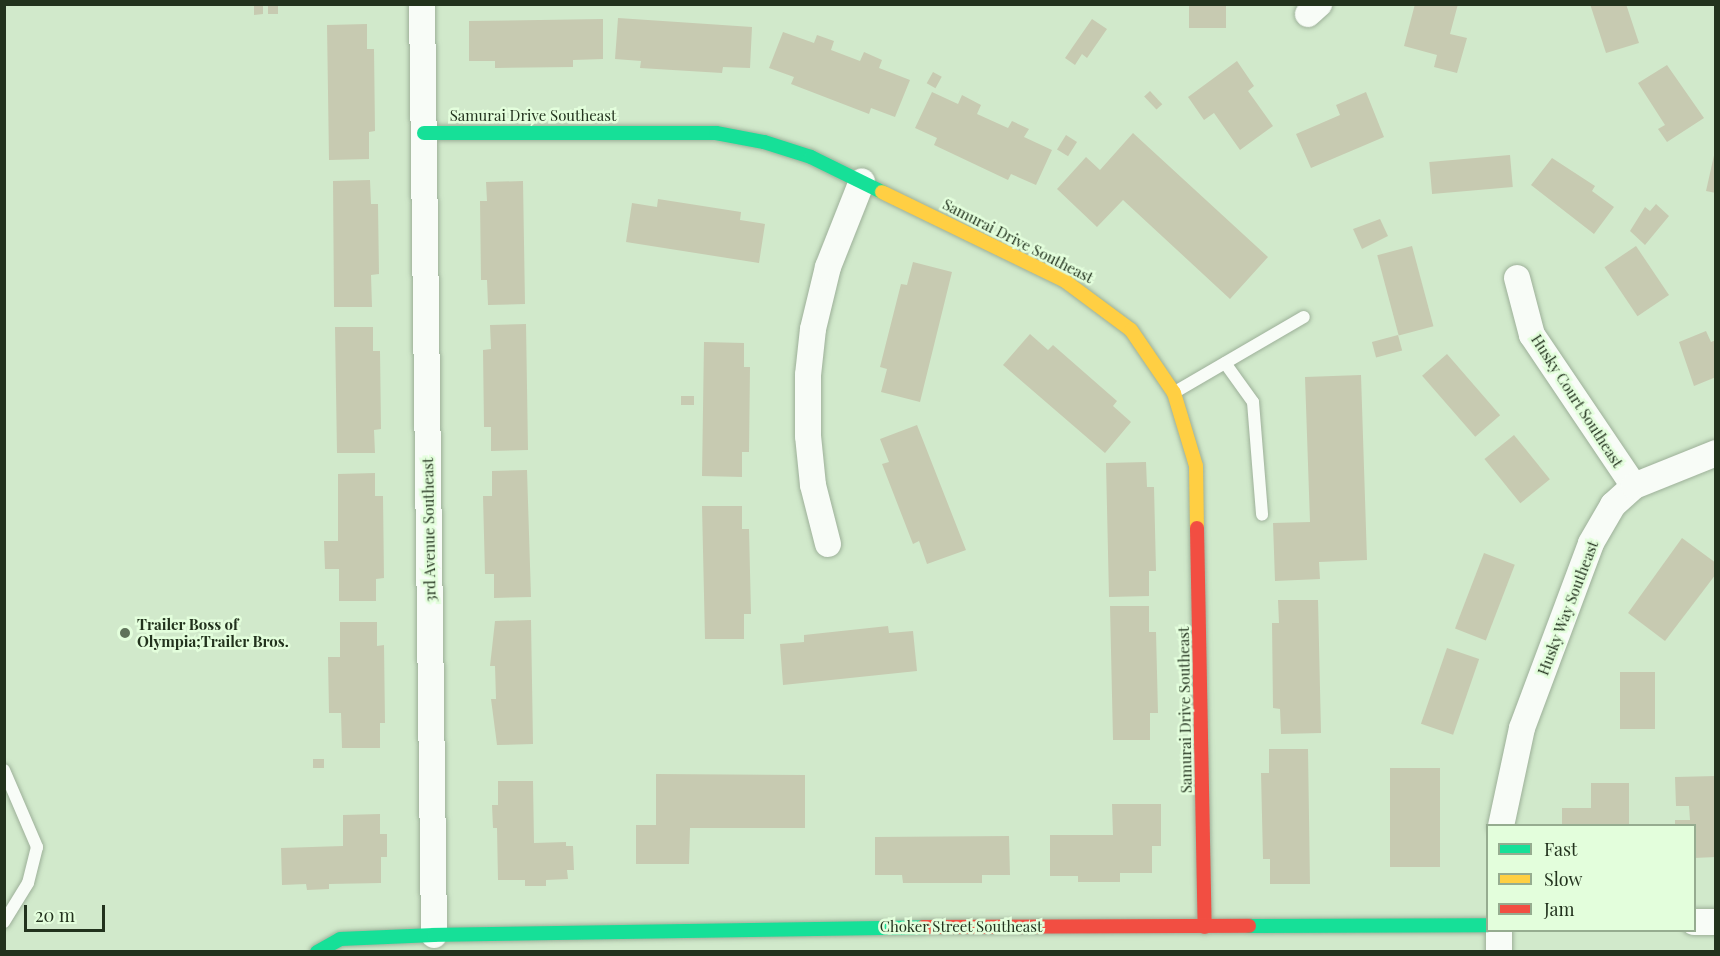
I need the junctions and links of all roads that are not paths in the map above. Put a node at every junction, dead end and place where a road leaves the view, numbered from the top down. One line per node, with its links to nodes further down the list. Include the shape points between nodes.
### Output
1 (422, 4): 2 (street, 3rd Avenue Southeast)
2 (424, 133): 3 (street, Samurai Drive Southeast, via 716,133 764,142 811,157); 20 (street, 3rd Avenue Southeast)
3 (862, 181): 7 (street, Samurai Drive Southeast, via 1086,294 1131,330); 11 (street, via 828,267 813,328 808,436 813,485)
4 (1517, 278): 9 (street, Husky Court Southeast, via 1532,335)
5 (1304, 317): 6 (lane)
6 (1225, 363): 7 (lane); 10 (lane, via 1253,402)
7 (1174, 393): 18 (street, Samurai Drive Southeast, via 1191,441 1198,491)
8 (1716, 453): 9 (street, Husky Way Southeast)
9 (1634, 486): 13 (street, Husky Way Southeast, via 1613,505 1591,543 1522,729)
10 (1262, 515)
11 (828, 544)
12 (4, 770): 14 (lane, via 37,847 28,883)
13 (1501, 824)
14 (4, 922)
15 (1696, 922): 16 (street)
16 (1716, 922)
17 (1486, 926): 18 (street, Choker Street Southeast)
18 (1205, 927): 20 (street, Choker Street Southeast, via 832,927)
19 (1499, 932): 22 (street)
20 (434, 935): 21 (street, via 340,939)
21 (317, 951)
22 (1499, 951)

